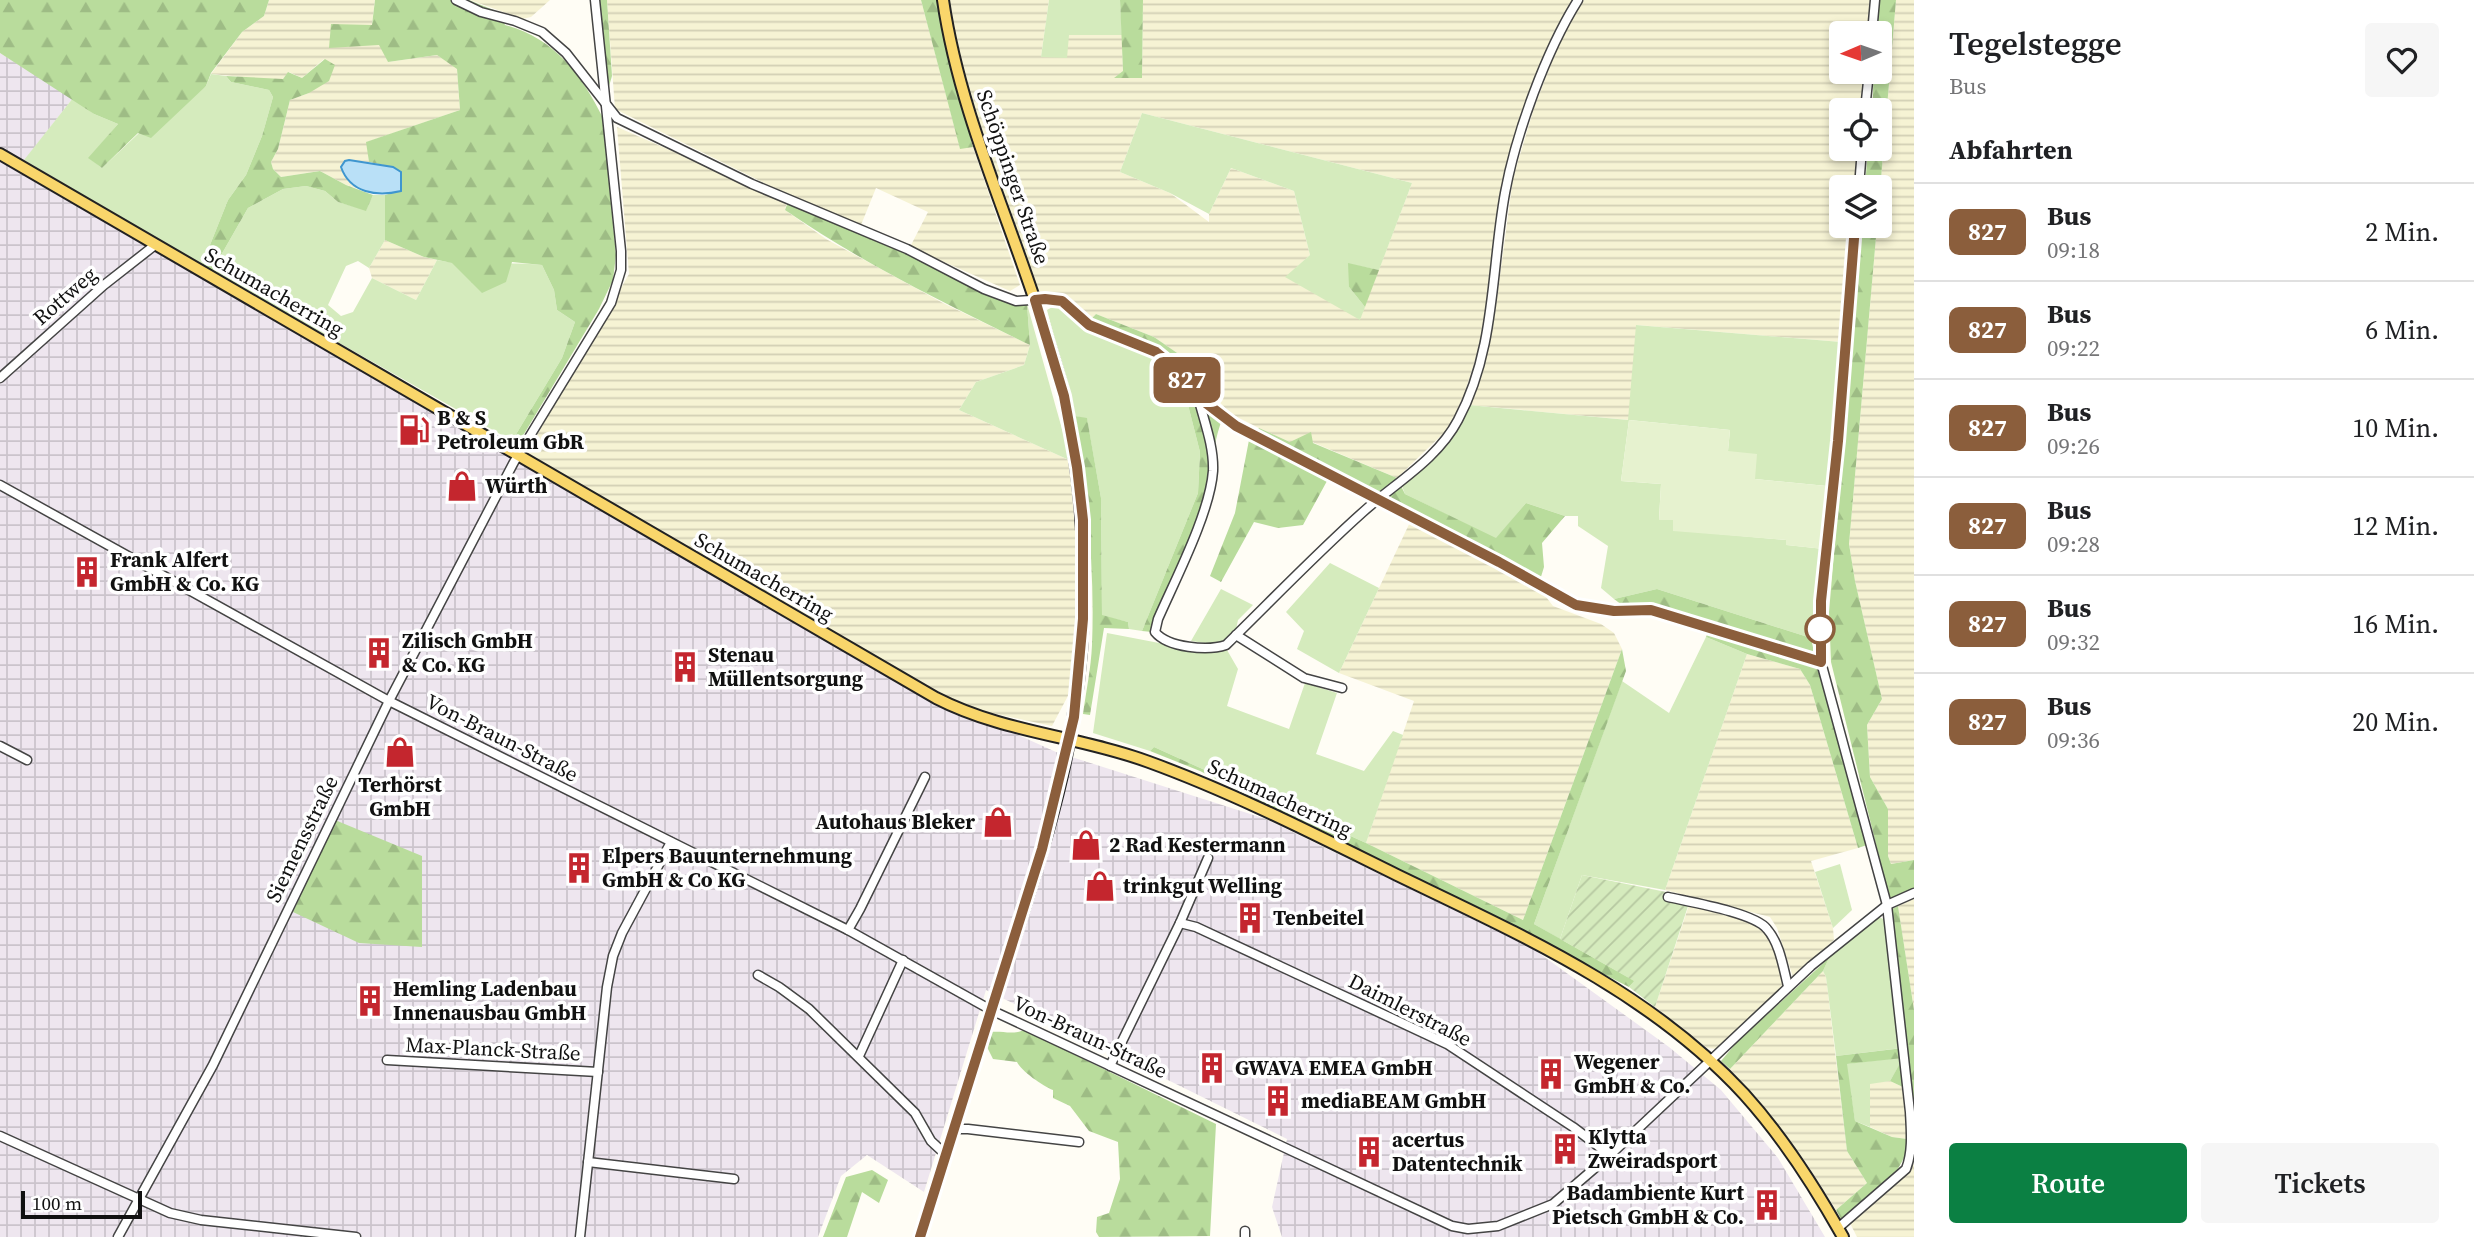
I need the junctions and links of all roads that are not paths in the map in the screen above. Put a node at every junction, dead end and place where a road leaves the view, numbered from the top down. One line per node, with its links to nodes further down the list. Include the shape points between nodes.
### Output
1 (456, 0): 7 (street, via 542,32 566,53)
2 (596, 0): 7 (street, Siemensstraße)
3 (943, 0): 11 (main road, Schöppinger Straße, via 967,106)
4 (1578, 0): 16 (street, via 1550,51 1511,168 1490,324 1469,396 1446,439)
5 (1875, 0): 6 (street)
6 (1873, 21)
7 (608, 109): 11 (street, via 617,118 752,184 895,243 984,289 1016,301); 14 (street, Siemensstraße, via 621,251 617,286)
8 (0, 154): 10 (main road, Schumacherring)
9 (1854, 238): 18 (street, via 1821,601)
10 (155, 244): 12 (street, Rottweg); 14 (main road, Schumacherring)
11 (1035, 300): 13 (street, via 1062,301 1089,325 1156,352); 21 (main road, Schöppinger Straße, via 1064,396 1083,520 1083,619)
12 (0, 377)
13 (1198, 397): 16 (street, via 1236,426); 17 (street, via 1211,451 1209,495 1156,632 1161,639 1201,649 1226,645)
14 (518, 456): 20 (street, Siemensstraße); 21 (main road, Schumacherring, via 936,698 979,718)
15 (0, 485): 20 (street, Von-Braun-Straße)
16 (1377, 499): 17 (street); 18 (street, via 1576,605 1651,610)
17 (1236, 635): 19 (street, via 1304,678)
18 (1821, 662): 29 (street)
19 (1342, 688)
20 (389, 701): 25 (street, Von-Braun-Straße); 48 (street, Siemensstraße, via 213,1065)
21 (1070, 740): 35 (main road, Schöppinger Straße, via 1042,849); 38 (main road, Schumacherring, via 1147,761 1206,784 1544,946 1652,1012)
22 (0, 746): 23 (street)
23 (27, 760)
24 (925, 777): 31 (street)
25 (671, 842): 31 (street, Von-Braun-Straße); 40 (street, via 613,956)
26 (1208, 858): 30 (street)
27 (1914, 893): 29 (street, Von-Braun-Straße)
28 (1668, 897): 34 (street, via 1762,922 1773,937)
29 (1887, 905): 34 (street, Von-Braun-Straße); 49 (street, via 1910,1112 1910,1160 1898,1178)
30 (1180, 923): 39 (street); 45 (street, Daimlerstraße, via 1196,926 1447,1044)
31 (848, 930): 32 (street, Von-Braun-Straße)
32 (903, 960): 35 (street, Von-Braun-Straße); 36 (street)
33 (758, 975): 36 (street, via 809,1009)
34 (1788, 986): 38 (street, Von-Braun-Straße)
35 (991, 1010): 39 (street, Von-Braun-Straße); 41 (main road, Schöppinger Straße)
36 (859, 1056): 44 (street, via 915,1112 931,1141)
37 (387, 1060): 40 (street, Max-Planck-Straße)
38 (1710, 1060): 45 (street, Von-Braun-Straße); 49 (main road, Schumacherring, via 1780,1138)
39 (1110, 1066): 50 (street, Von-Braun-Straße, via 1436,1220)
40 (598, 1072): 46 (street)
41 (954, 1129): 43 (street); 44 (main road, Schöppinger Straße)
42 (0, 1136): 48 (street)
43 (1079, 1142)
44 (946, 1155): 54 (main road, Schöppinger Straße)
45 (1610, 1155): 50 (street, Von-Braun-Straße, via 1553,1205)
46 (588, 1163): 47 (street); 53 (street)
47 (734, 1179)
48 (137, 1200): 51 (street, Siemensstraße); 52 (street, via 201,1220)
49 (1840, 1232)
50 (1477, 1233)
51 (118, 1237)
52 (356, 1237)
53 (580, 1237)
54 (920, 1237)

